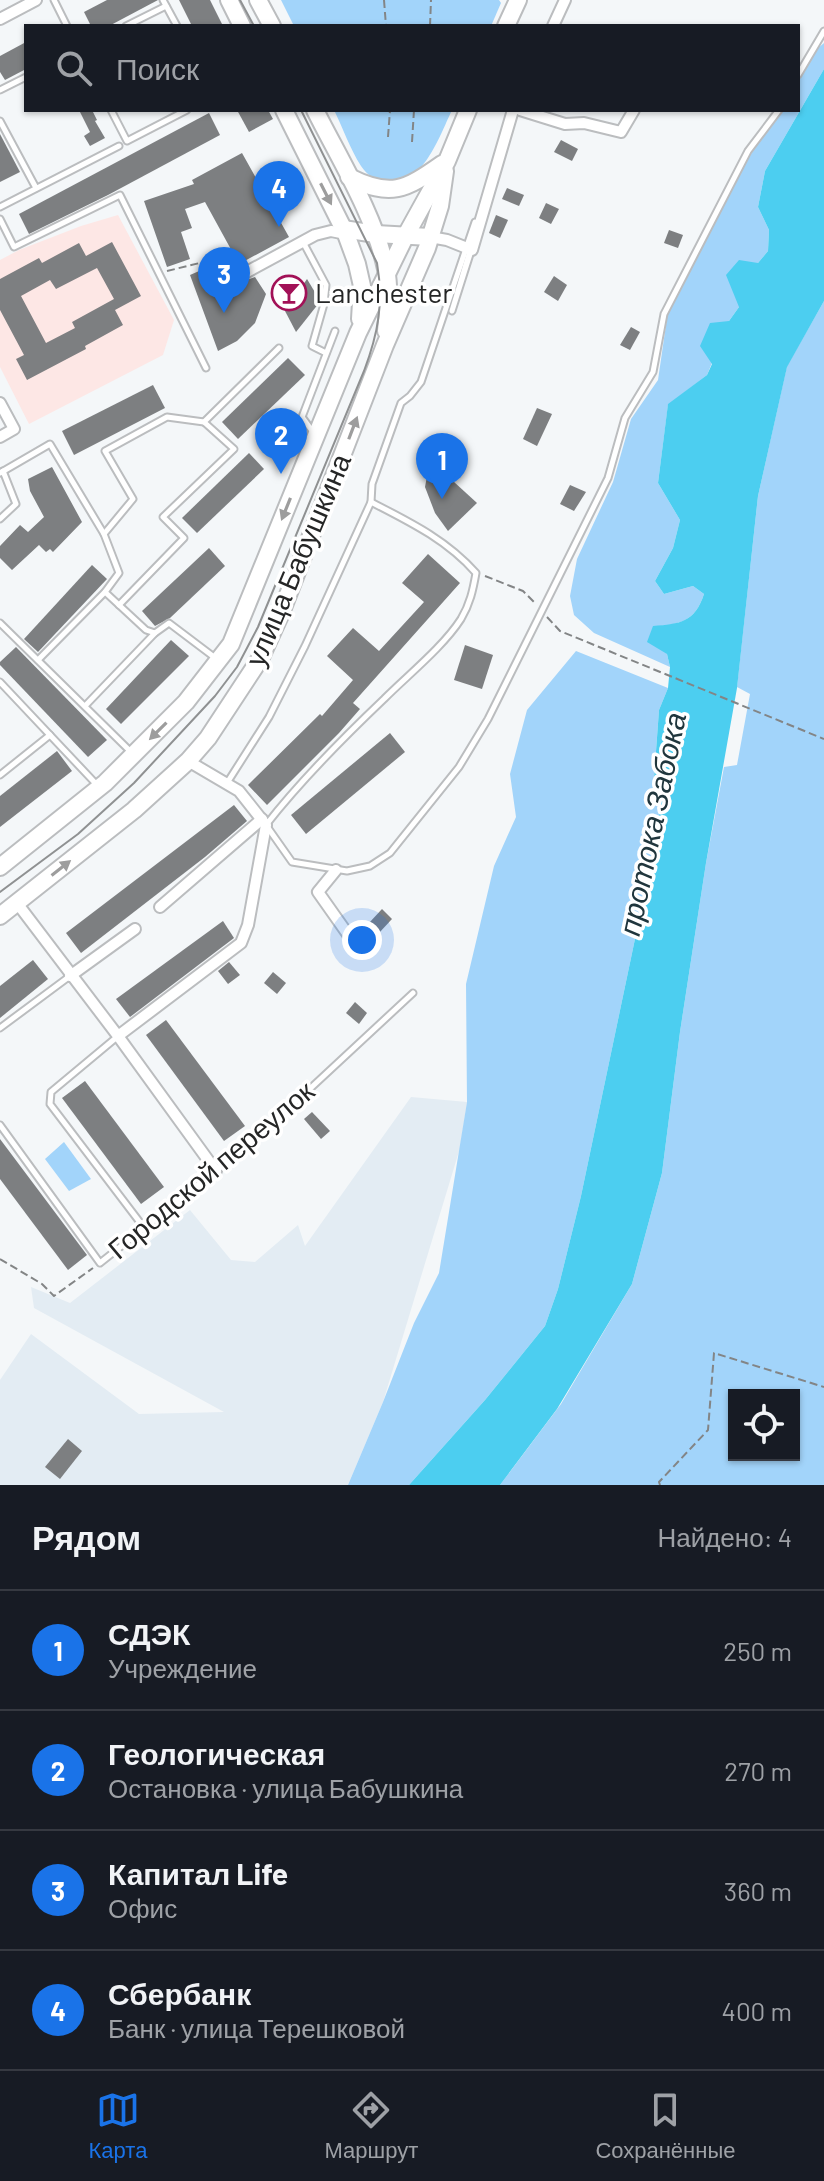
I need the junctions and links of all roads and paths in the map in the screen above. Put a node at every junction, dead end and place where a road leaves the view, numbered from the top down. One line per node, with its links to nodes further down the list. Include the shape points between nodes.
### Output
1 (36, 0): 10 (street)
2 (54, 0): 11 (lane)
3 (229, 0): 14 (main road)
4 (258, 0): 15 (main road)
5 (384, 0): 16 (path)
6 (431, 0): 17 (path)
7 (518, 0): 18 (main road)
8 (565, 0): 19 (street)
9 (164, 3): 12 (lane); 13 (lane)
10 (0, 19)
11 (66, 24)
12 (129, 24)
13 (176, 24)
14 (241, 24)
15 (271, 24)
16 (386, 24)
17 (430, 24)
18 (507, 24)
19 (554, 24)
20 (824, 31): 21 (lane)
21 (800, 72)
22 (24, 78): 23 (lane)
23 (0, 90)
24 (112, 112): 25 (lane, via 127,141)
25 (183, 112)
26 (285, 112): 46 (main road, one-way to 46)
27 (316, 112): 42 (main road)
28 (390, 112): 38 (path)
29 (414, 112): 39 (path)
30 (467, 112): 41 (main road, улица Бабушкина)
31 (512, 112): 51 (street)
32 (512, 112): 51 (lane, via 452,311)
33 (512, 112): 66 (lane, via 421,382 401,403 372,484)
34 (526, 112): 35 (street, via 621,132)
35 (633, 112)
36 (777, 112): 72 (lane, via 748,151 664,314 653,372 625,418 608,478)
37 (0, 121): 43 (lane)
38 (388, 137)
39 (412, 142)
40 (119, 146): 43 (lane)
41 (447, 161): 42 (main road, via 395,189 378,189); 48 (main road, улица Бабушкина); 49 (main road, улица Бабушкина)
42 (349, 177): 47 (main road)
43 (36, 188): 44 (lane)
44 (0, 207)
45 (0, 219): 52 (lane, via 14,247 120,195)
46 (345, 232): 47 (main road); 50 (street); 56 (main road, via 361,277)
47 (376, 234): 48 (main road); 54 (main road)
48 (406, 235): 49 (main road); 54 (main road, улица Бабушкина)
49 (430, 237): 51 (street); 57 (main road, улица Бабушкина)
50 (302, 241): 53 (street); 59 (lane, via 326,285 312,346)
51 (472, 250)
52 (159, 273): 53 (path, via 212,260 226,271); 60 (lane)
53 (245, 273)
54 (387, 273): 56 (main road, улица Бабушкина); 57 (main road)
55 (335, 331): 59 (lane)
56 (358, 333): 63 (main road, улица Бабушкина)
57 (385, 345): 82 (main road, улица Бабушкина, one-way to 57, via 260,659)
58 (279, 348): 62 (lane)
59 (326, 353): 63 (lane, via 302,417)
60 (206, 368)
61 (0, 403): 64 (street, via 14,429)
62 (204, 422): 68 (lane, via 167,417 105,451 133,499); 71 (lane, via 234,449 163,517 184,538)
63 (316, 436): 76 (main road, улица Бабушкина, one-way to 76, via 231,644)
64 (0, 437)
65 (1, 472): 67 (lane, via 16,504); 68 (lane, via 50,444)
66 (371, 502): 69 (lane, via 433,534); 84 (lane, via 269,717)
67 (0, 519)
68 (104, 534): 70 (lane, via 119,573)
69 (476, 573): 72 (path, via 523,591); 86 (lane, via 471,601 459,622)
70 (105, 592): 71 (lane); 75 (lane)
71 (119, 605): 74 (lane)
72 (542, 611): 80 (path, via 560,631); 88 (lane, via 459,767 390,853 370,866)
73 (0, 623): 75 (lane)
74 (155, 633): 76 (lane, via 169,623); 78 (lane)
75 (38, 660): 78 (lane)
76 (218, 660): 81 (main road, улица Бабушкина, one-way to 81)
77 (0, 682): 79 (lane)
78 (85, 706): 81 (lane)
79 (50, 735): 83 (lane); 85 (lane)
80 (824, 739)
81 (134, 755): 85 (main road, улица Бабушкина)
82 (188, 761): 84 (street); 89 (main road, улица Бабушкина, one-way to 82)
83 (0, 775)
84 (226, 783): 86 (street)
85 (100, 788): 87 (main road, улица Бабушкина)
86 (264, 822): 88 (lane, via 292,862); 90 (street); 97 (street, via 241,943)
87 (0, 867)
88 (336, 870): 93 (street, via 318,892)
89 (17, 903): 91 (main road, улица Бабушкина); 94 (street)
90 (160, 907)
91 (0, 916)
92 (135, 929): 94 (street)
93 (354, 943)
94 (70, 976): 96 (lane); 97 (street)
95 (413, 993): 99 (lane, Городской переулок)
96 (0, 1028)
97 (118, 1036): 99 (street); 100 (lane, via 51,1092 50,1104)
98 (0, 1125): 102 (lane)
99 (216, 1171): 100 (lane, Городской переулок)
100 (145, 1229): 102 (lane, Городской переулок)
101 (0, 1259): 102 (path, Городской переулок, via 54,1296)
102 (100, 1263)
103 (824, 1387): 104 (path, via 714,1353 708,1430)
104 (660, 1485)

